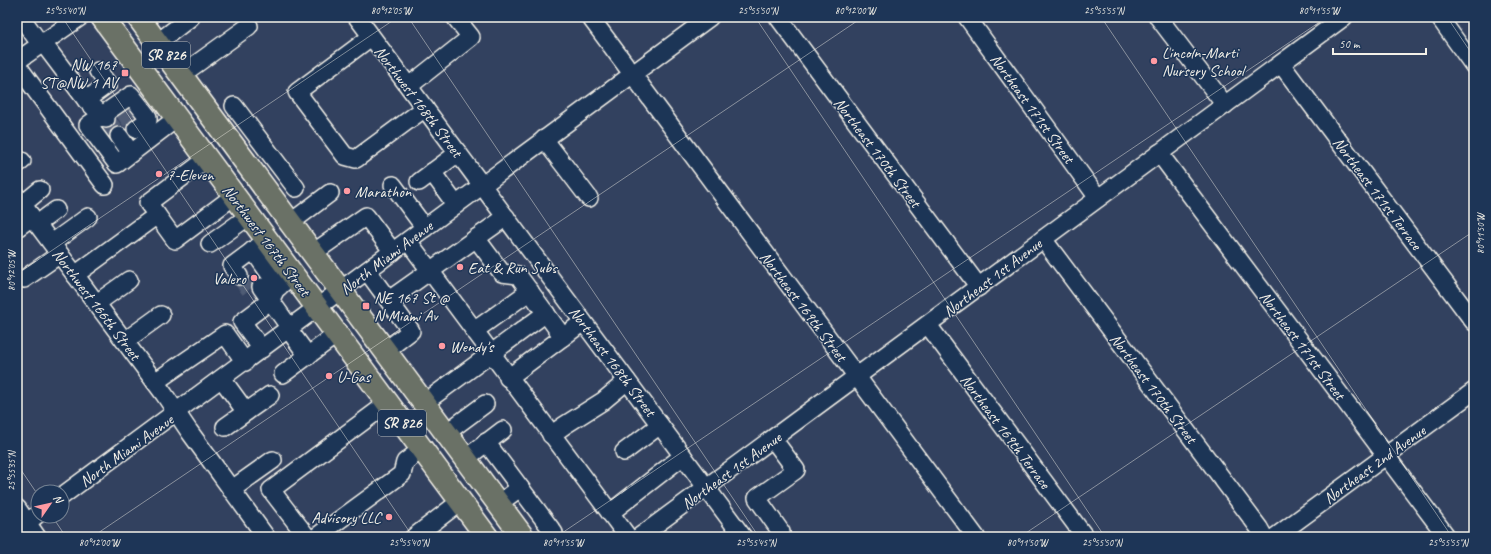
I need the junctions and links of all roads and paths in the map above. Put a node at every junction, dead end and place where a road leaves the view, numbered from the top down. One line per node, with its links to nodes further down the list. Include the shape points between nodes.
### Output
1 (21, 17): 18 (street)
2 (80, 17): 18 (street)
3 (102, 17): 32 (main road, Northwest 167th Street / SR 826)
4 (191, 17): 17 (street)
5 (356, 17): 16 (street, Northwest 168th Street)
6 (455, 17): 25 (street, via 471,37)
7 (590, 17): 23 (street, Northeast 169th Street)
8 (710, 17): 23 (street, North Miami Avenue)
9 (778, 17): 75 (street, Northeast 170th Street)
10 (967, 17): 52 (street, Northeast 171st Street)
11 (1158, 17): 27 (street)
12 (1344, 17): 20 (street, Northeast 1st Avenue)
13 (1438, 17): 22 (street)
14 (136, 19): 17 (main road, Northwest 167th Street / SR 826)
15 (249, 26): 24 (street)
16 (371, 37): 25 (street, Northwest 168th Street); 30 (street, via 297,92 345,156 356,159)
17 (157, 43): 24 (main road, Northwest 167th Street / SR 826)
18 (42, 44): 19 (street); 26 (street)
19 (17, 61)
20 (1282, 64): 27 (street, Northeast 1st Avenue); 85 (street, Northeast 171st Terrace)
21 (17, 65): 44 (street)
22 (1474, 66)
23 (632, 74): 37 (street, North Miami Avenue); 98 (street, Northeast 169th Street)
24 (180, 75): 35 (main road, Northwest 167th Street / SR 826)
25 (408, 86): 30 (street, Northwest 168th Street)
26 (86, 100): 28 (street, via 101,78); 31 (street)
27 (1225, 105): 40 (street, Northeast 1st Avenue)
28 (119, 106): 31 (street); 34 (street, via 131,95 148,117)
29 (234, 106): 33 (street)
30 (425, 108): 39 (street, Northwest 168th Street)
31 (104, 117): 38 (street, via 88,125 117,164)
32 (177, 118): 34 (street); 41 (main road, Northwest 167th Street / SR 826)
33 (244, 119): 35 (street); 42 (street)
34 (138, 132): 38 (street)
35 (224, 134): 43 (main road, Northwest 167th Street / SR 826)
36 (119, 136): 38 (street)
37 (544, 139): 46 (street, North Miami Avenue); 51 (street)
38 (131, 153)
39 (458, 153): 46 (street, Northwest 168th Street); 53 (street, via 426,177)
40 (1159, 153): 52 (street, Northeast 1st Avenue); 119 (street, Northeast 171st Street)
41 (207, 159): 50 (main road, Northwest 167th Street / SR 826); 56 (street, via 148,203)
42 (280, 167): 43 (street); 47 (street)
43 (260, 182): 60 (main road, Northwest 167th Street / SR 826)
44 (105, 185)
45 (392, 185): 62 (street)
46 (482, 185): 53 (street, North Miami Avenue); 59 (street, Northeast 168th Street)
47 (296, 188)
48 (40, 190): 54 (street)
49 (330, 193): 60 (street)
50 (234, 196): 56 (street, via 175,240); 57 (main road, Northwest 167th Street / SR 826)
51 (589, 198)
52 (1098, 198): 64 (street, Northeast 1st Avenue)
53 (456, 205): 62 (street, North Miami Avenue)
54 (27, 210): 55 (street); 61 (street); 67 (street, Northwest 166th Street)
55 (56, 210)
56 (157, 215): 72 (street)
57 (249, 216): 66 (street); 78 (main road, Northwest 167th Street / SR 826, via 250,258)
58 (88, 217): 67 (street)
59 (506, 217): 63 (street); 84 (street, Northeast 168th Street)
60 (290, 223): 69 (main road, Northwest 167th Street / SR 826)
61 (17, 228)
62 (425, 228): 65 (street, North Miami Avenue)
63 (476, 238): 70 (street); 77 (street, via 502,273 518,275)
64 (1043, 239): 75 (street, Northeast 1st Avenue); 146 (street, Northeast 170th Street)
65 (408, 241): 68 (street, North Miami Avenue); 70 (street)
66 (210, 244)
67 (56, 249): 72 (street, Northwest 166th Street); 73 (street)
68 (393, 252): 69 (street, via 366,216); 71 (street, North Miami Avenue)
69 (312, 253): 76 (main road, Northwest 167th Street / SR 826)
70 (430, 270): 79 (street); 88 (street)
71 (368, 271): 76 (street, North Miami Avenue); 79 (street)
72 (75, 275): 80 (street, Northwest 166th Street)
73 (24, 279)
74 (129, 280): 80 (street)
75 (979, 287): 86 (street, Northeast 1st Avenue)
76 (341, 291): 81 (street, North Miami Avenue); 93 (main road, SR 826)
77 (530, 291): 82 (street); 88 (street)
78 (270, 292): 81 (main road, Northwest 167th Street / SR 826); 87 (street); 92 (street, via 242,322)
79 (389, 300): 93 (street, via 411,331)
80 (97, 303): 91 (street, Northwest 166th Street)
81 (318, 308): 87 (street, North Miami Avenue); 89 (main road, SR 826)
82 (546, 313): 90 (street); 94 (street)
83 (161, 315): 91 (street)
84 (584, 322): 90 (street); 101 (street, Northeast 168th Street)
85 (1474, 322)
86 (928, 325): 98 (street, Northeast 1st Avenue); 145 (street, Northeast 169th Terrace)
87 (290, 329): 92 (street, North Miami Avenue); 95 (street)
88 (474, 331): 94 (street)
89 (337, 334): 95 (street); 105 (main road, SR 826)
90 (563, 337): 99 (street)
91 (125, 341): 102 (street, Northwest 166th Street)
92 (262, 349): 96 (street, North Miami Avenue)
93 (385, 351): 106 (main road, SR 826)
94 (491, 354): 99 (street); 106 (street)
95 (308, 356): 97 (street)
96 (245, 362): 100 (street, North Miami Avenue); 102 (street, via 226,334)
97 (283, 374)
98 (858, 377): 115 (street, Northeast 1st Avenue); 144 (street, Northeast 169th Street)
99 (508, 378): 114 (street)
100 (222, 379): 108 (street, North Miami Avenue); 109 (street)
101 (628, 381): 110 (street, Northeast 168th Street); 114 (street, via 603,401)
102 (155, 382): 108 (street, Northwest 166th Street)
103 (1474, 390): 119 (street, Northeast 2nd Avenue)
104 (270, 395): 109 (street)
105 (388, 403): 117 (main road, SR 826); 136 (street, via 271,490)
106 (424, 403): 113 (main road, SR 826)
107 (485, 404): 113 (street)
108 (176, 412): 125 (street, North Miami Avenue); 126 (street, Northwest 166th Street)
109 (246, 412): 111 (street)
110 (660, 425): 118 (street); 120 (street, Northeast 168th Street)
111 (225, 427)
112 (503, 430): 116 (street)
113 (446, 433): 121 (main road, SR 826)
114 (551, 435): 130 (street)
115 (773, 439): 124 (street, Northeast 1st Avenue); 132 (street, via 796,470 757,498)
116 (486, 442): 121 (street); 123 (street)
117 (422, 449): 127 (main road, SR 826); 137 (street, via 405,462 402,474)
118 (624, 452)
119 (1386, 455): 147 (street, Northeast 2nd Avenue); 148 (street, Northeast 171st Street)
120 (684, 456): 124 (street, Northeast 168th Street); 130 (street)
121 (464, 459): 128 (main road, SR 826)
122 (273, 460): 126 (street)
123 (520, 488): 128 (street); 141 (street, via 554,533)
124 (707, 488): 133 (street, Northeast 168th Street); 143 (street, Northeast 1st Avenue)
125 (70, 490)
126 (231, 490): 135 (street, Northwest 166th Street)
127 (461, 501): 138 (street); 139 (main road, SR 826)
128 (498, 504): 140 (main road, SR 826)
129 (17, 508): 131 (street)
130 (610, 513): 142 (street)
131 (27, 522): 134 (street)
132 (782, 531)
133 (736, 534)
134 (37, 537)
135 (266, 537)
136 (307, 537)
137 (316, 537)
138 (414, 537)
139 (487, 537)
140 (523, 537)
141 (549, 537)
142 (628, 537)
143 (640, 537)
144 (976, 537)
145 (1085, 537)
146 (1264, 537)
147 (1275, 537)
148 (1447, 537)

